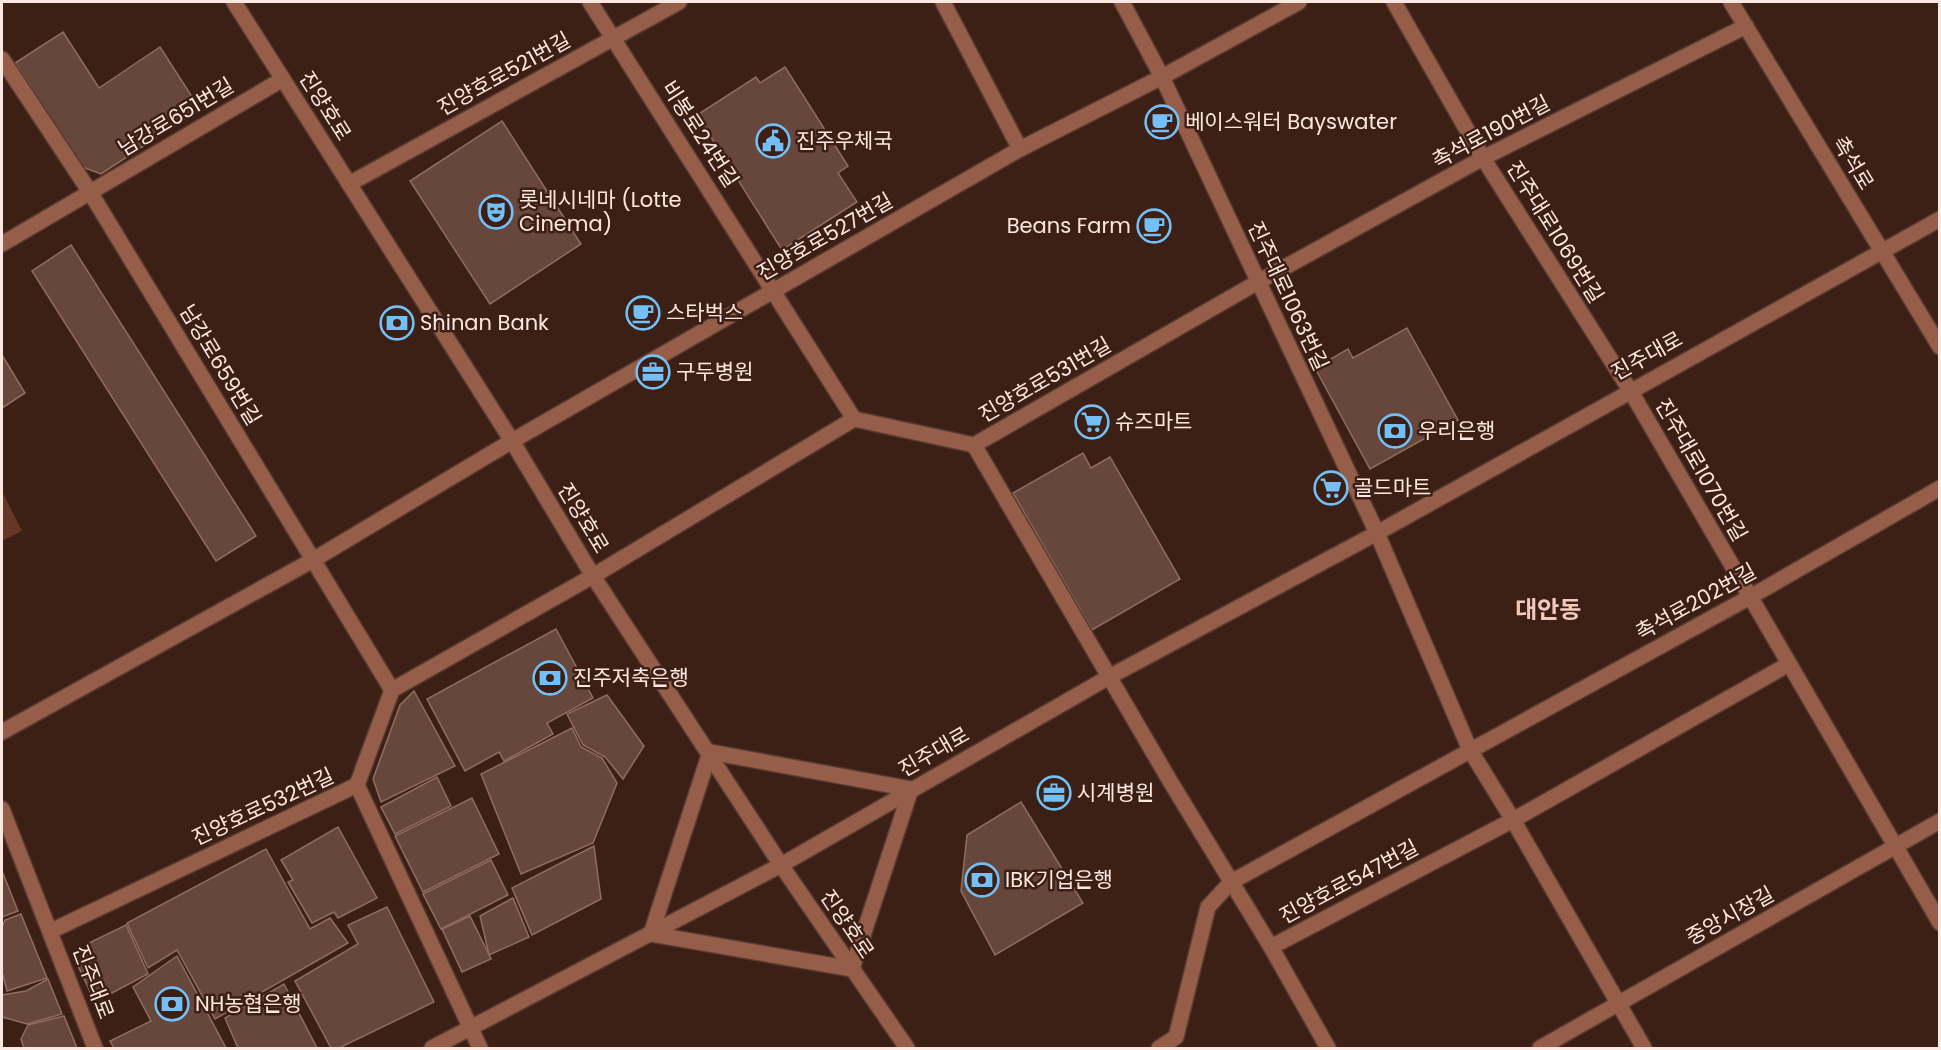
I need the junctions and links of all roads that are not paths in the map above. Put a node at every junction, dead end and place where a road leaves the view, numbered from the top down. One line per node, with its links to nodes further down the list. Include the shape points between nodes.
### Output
1 (234, 2): 13 (street, 진양호로)
2 (590, 2): 10 (street, 비봉로24번길)
3 (679, 2): 10 (street, 진양호로521번길)
4 (943, 2): 14 (street)
5 (1122, 2): 12 (street, 진주대로1063번길)
6 (1299, 2): 12 (street, 진양호로527번길)
7 (1394, 2): 15 (street, 진주대로1069번길)
8 (1731, 2): 9 (street, 촉석로)
9 (1746, 26): 15 (street, 촉석로190번길); 20 (street, 촉석로)
10 (614, 38): 16 (street, 진양호로521번길); 22 (street, 비봉로24번길)
11 (2, 59): 17 (street)
12 (1162, 76): 14 (street, 진양호로527번길); 21 (street, 진주대로1063번길)
13 (282, 78): 16 (street, 진양호로); 17 (street, 남강로651번길)
14 (1020, 149): 22 (street, 진양호로527번길)
15 (1484, 158): 21 (street, 촉석로190번길); 24 (street, 진주대로1069번길)
16 (349, 184): 26 (street, 진양호로)
17 (90, 192): 19 (street, 남강로651번길); 30 (street, 남강로659번길)
18 (1940, 219): 20 (street, 진주대로)
19 (2, 244)
20 (1882, 251): 23 (street, 촉석로); 24 (street, 진주대로)
21 (1258, 282): 27 (street, 진양호로531번길); 29 (street, 진주대로1063번길)
22 (774, 290): 25 (street, 비봉로24번길); 26 (street, 진양호로527번길)
23 (1940, 347)
24 (1630, 390): 29 (street, 진주대로); 32 (street, 진주대로1070번길)
25 (854, 419): 27 (street, 진양호로531번길); 31 (street)
26 (512, 441): 30 (street); 31 (street, 진양호로)
27 (974, 445): 34 (street)
28 (1940, 488): 32 (street, 촉석로202번길)
29 (1377, 533): 34 (street, 진주대로); 37 (street)
30 (314, 560): 35 (street, 남강로659번길); 36 (street)
31 (593, 576): 35 (street); 38 (street, 진양호로)
32 (1750, 597): 33 (street, 진주대로1070번길); 37 (street, 촉석로202번길)
33 (1789, 664): 42 (street); 44 (street, 진주대로1070번길)
34 (1110, 677): 40 (street, 진주대로); 46 (street, 진양호로547번길)
35 (392, 690): 39 (street, 진양호로532번길)
36 (2, 732)
37 (1470, 750): 42 (street); 46 (street)
38 (710, 752): 40 (street); 45 (street, 진양호로); 49 (street)
39 (357, 785): 48 (street, 진양호로532번길); 53 (street)
40 (911, 789): 45 (street, 진주대로); 51 (street)
41 (2, 808): 48 (street)
42 (1513, 819): 50 (street, 진양호로547번길); 52 (street)
43 (1940, 821): 44 (street)
44 (1895, 846): 47 (street, 진주대로1070번길); 52 (street, 중앙시장길)
45 (781, 865): 49 (street, 진주대로); 51 (street, 진양호로)
46 (1231, 882): 50 (street, 진양호로547번길); 58 (street, via 1208,907 1176,1037)
47 (1940, 923)
48 (51, 931): 54 (street, 진주대로)
49 (651, 934): 51 (street); 53 (street, 진주대로)
50 (1271, 947): 59 (street)
51 (852, 969): 57 (street, 진양호로)
52 (1618, 1002): 60 (street, 중앙시장길); 61 (street)
53 (470, 1027): 55 (street, 진주대로); 56 (street)
54 (95, 1048)
55 (432, 1048)
56 (480, 1048)
57 (907, 1048)
58 (1159, 1048)
59 (1328, 1048)
60 (1540, 1048)
61 (1644, 1048)

